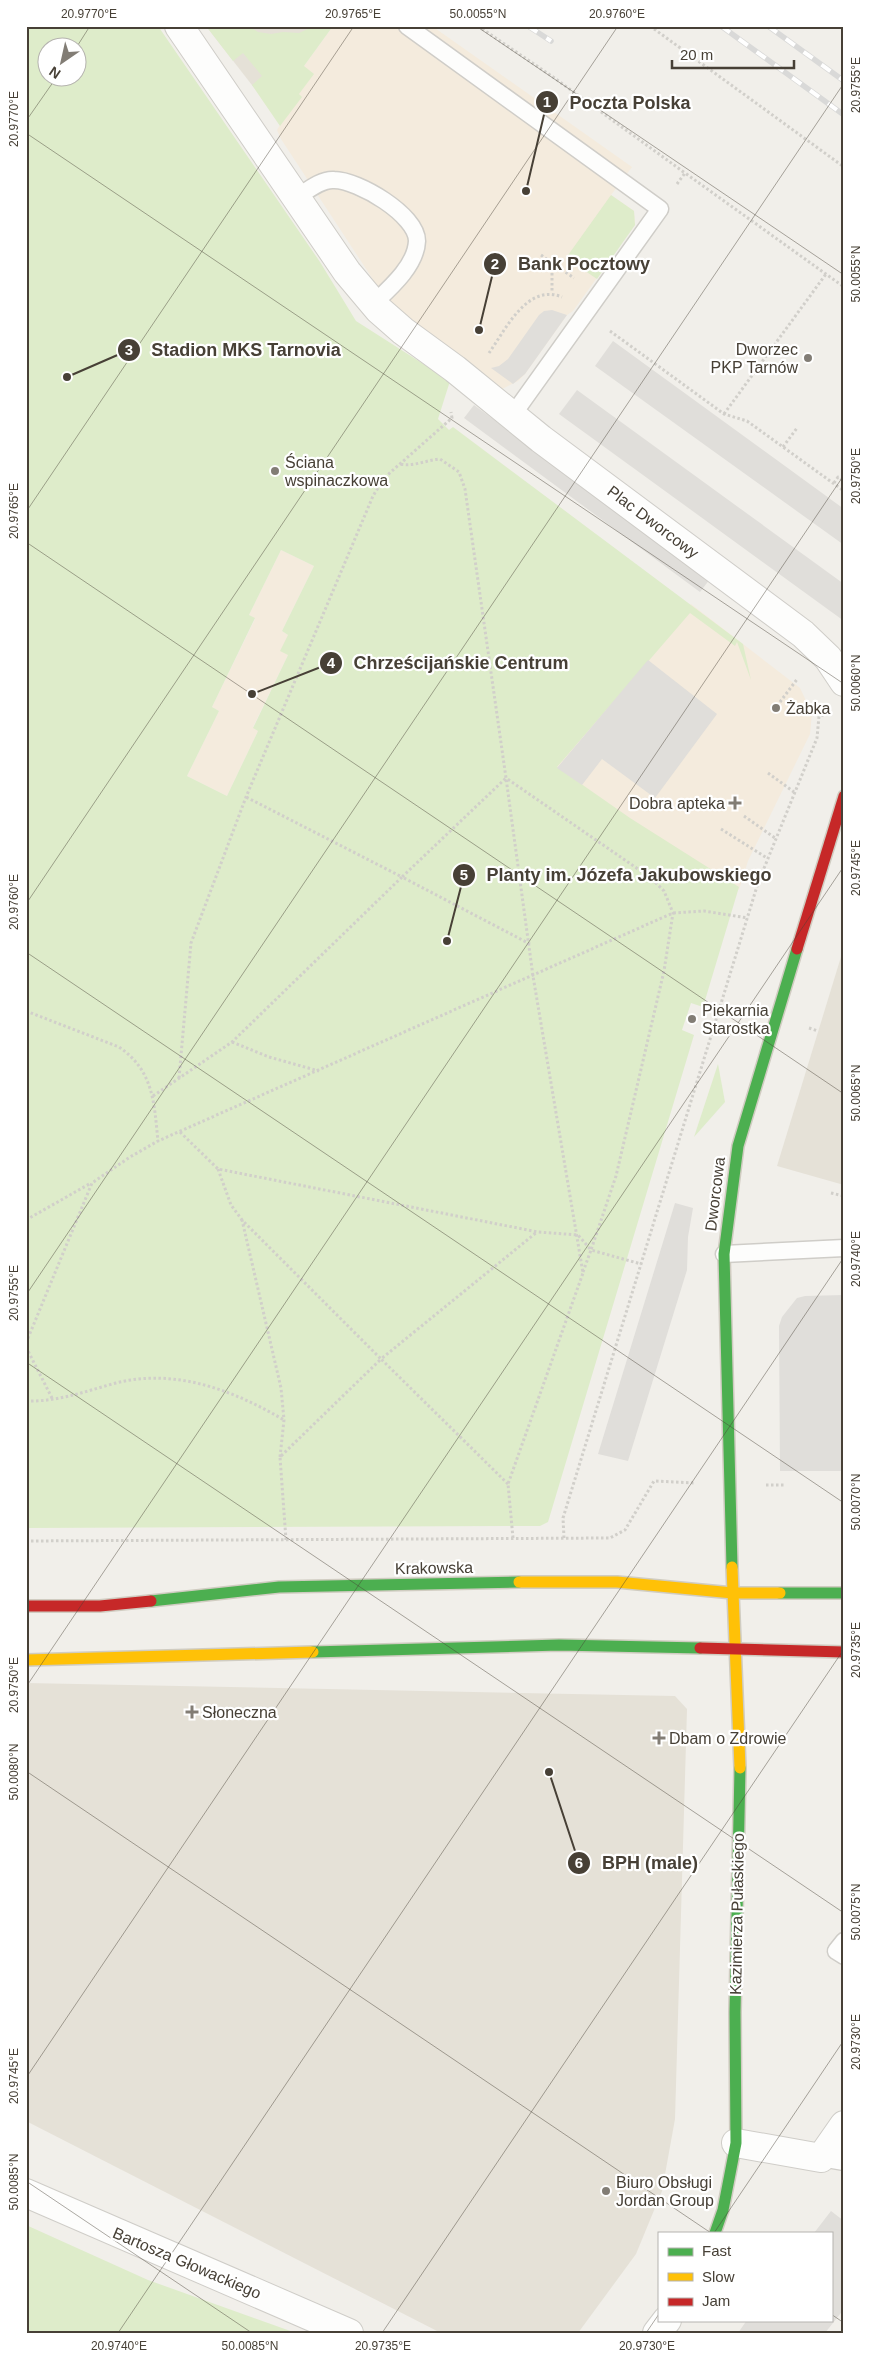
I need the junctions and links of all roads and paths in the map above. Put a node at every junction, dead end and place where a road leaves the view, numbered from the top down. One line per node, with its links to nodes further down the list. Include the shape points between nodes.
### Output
1 (179, 26): 9 (street, Plac Dworcowy)
2 (407, 26): 10 (lane)
3 (478, 26): 8 (path)
4 (650, 26): 7 (path)
5 (840, 26): 6 (path)
6 (844, 29)
7 (844, 167)
8 (685, 172): 10 (path); 12 (path)
9 (296, 198): 15 (street, Plac Dworcowy); 15 (lane, via 321,182 349,183 370,191 391,205 410,224 417,241 412,258)
10 (660, 209): 16 (lane)
11 (552, 263): 14 (path)
12 (826, 274): 13 (path); 18 (path)
13 (844, 287)
14 (552, 293): 16 (path); 17 (path, via 532,298 520,308)
15 (373, 304): 17 (street, Plac Dworcowy)
16 (585, 313): 18 (path); 19 (lane)
17 (462, 375): 19 (street, Plac Dworcowy); 22 (path, via 450,409 452,418)
18 (724, 414): 21 (path, via 747,421)
19 (512, 416): 27 (street, Plac Dworcowy, via 803,634 828,658)
20 (797, 428): 21 (path)
21 (783, 447): 24 (path)
22 (400, 463): 31 (path, via 410,466 440,459 459,472 465,489); 33 (path, via 384,478 373,496)
23 (844, 481): 24 (path, via 838,477)
24 (834, 483): 25 (path)
25 (844, 490)
26 (800, 676): 28 (path)
27 (844, 682)
28 (780, 702)
29 (819, 716): 32 (path, via 817,738)
30 (768, 773): 32 (path)
31 (506, 778): 40 (path); 41 (path, via 651,878 664,890); 43 (path)
32 (794, 792): 38 (path)
33 (246, 796): 40 (path); 50 (path, via 191,943)
34 (844, 796): 36 (street)
35 (744, 816): 38 (path)
36 (841, 816): 64 (street, Dworcowa, via 738,1146)
37 (721, 829): 39 (path)
38 (775, 838): 39 (path)
39 (767, 858): 42 (path)
40 (402, 877): 43 (path); 48 (path)
41 (673, 913): 42 (path, via 704,911); 44 (path); 63 (path, via 664,972 616,1176)
42 (748, 918): 65 (path)
43 (530, 944): 44 (path)
44 (533, 976): 49 (path); 61 (path)
45 (26, 1011): 51 (path, via 125,1052 142,1068)
46 (808, 1028): 47 (path)
47 (818, 1031)
48 (232, 1042): 49 (path, via 269,1057); 50 (path)
49 (319, 1071): 52 (path)
50 (180, 1078): 51 (path)
51 (153, 1096): 53 (path)
52 (180, 1132): 53 (path); 54 (path)
53 (158, 1142): 55 (path)
54 (218, 1169): 59 (path, via 231,1205); 60 (path)
55 (92, 1183): 58 (path); 67 (path)
56 (831, 1194): 57 (path)
57 (844, 1196)
58 (26, 1220)
59 (242, 1220): 69 (path); 72 (path, via 281,1388)
60 (538, 1232): 61 (path); 69 (path)
61 (578, 1235): 63 (path); 66 (path)
62 (844, 1248): 64 (lane)
63 (591, 1250): 65 (path); 66 (path)
64 (724, 1254): 80 (street, Dworcowa)
65 (642, 1264): 77 (path, via 562,1518)
66 (583, 1273): 75 (path)
67 (26, 1343)
68 (26, 1347): 70 (path)
69 (381, 1359): 73 (path); 75 (path)
70 (53, 1400): 71 (path); 72 (path, via 118,1383 163,1378 226,1390)
71 (26, 1401)
72 (284, 1420): 73 (path)
73 (280, 1457): 78 (path)
74 (682, 1483): 77 (path, via 654,1481 621,1534 610,1538)
75 (508, 1484): 76 (path)
76 (513, 1538): 77 (path); 78 (path)
77 (564, 1538)
78 (286, 1540): 79 (path)
79 (26, 1541)
80 (733, 1593): 81 (street, Krakowska); 82 (street, Krakowska, via 617,1582 487,1583 279,1587 100,1606); 83 (street, Kazimierza Pułaskiego)
81 (844, 1593)
82 (26, 1606)
83 (737, 1650): 84 (street); 85 (street, via 560,1645); 89 (street, Kazimierza Pułaskiego, via 741,1744 735,2012)
84 (844, 1652)
85 (26, 1660)
86 (844, 1941): 87 (lane, via 836,1951)
87 (844, 1956)
88 (844, 2124): 90 (street)
89 (736, 2143): 90 (street); 92 (street, Kazimierza Pułaskiego)
90 (833, 2160)
91 (26, 2193): 94 (street, Bartosza Głowackiego)
92 (715, 2232)
93 (665, 2322): 95 (street)
94 (349, 2333)
95 (657, 2333)

